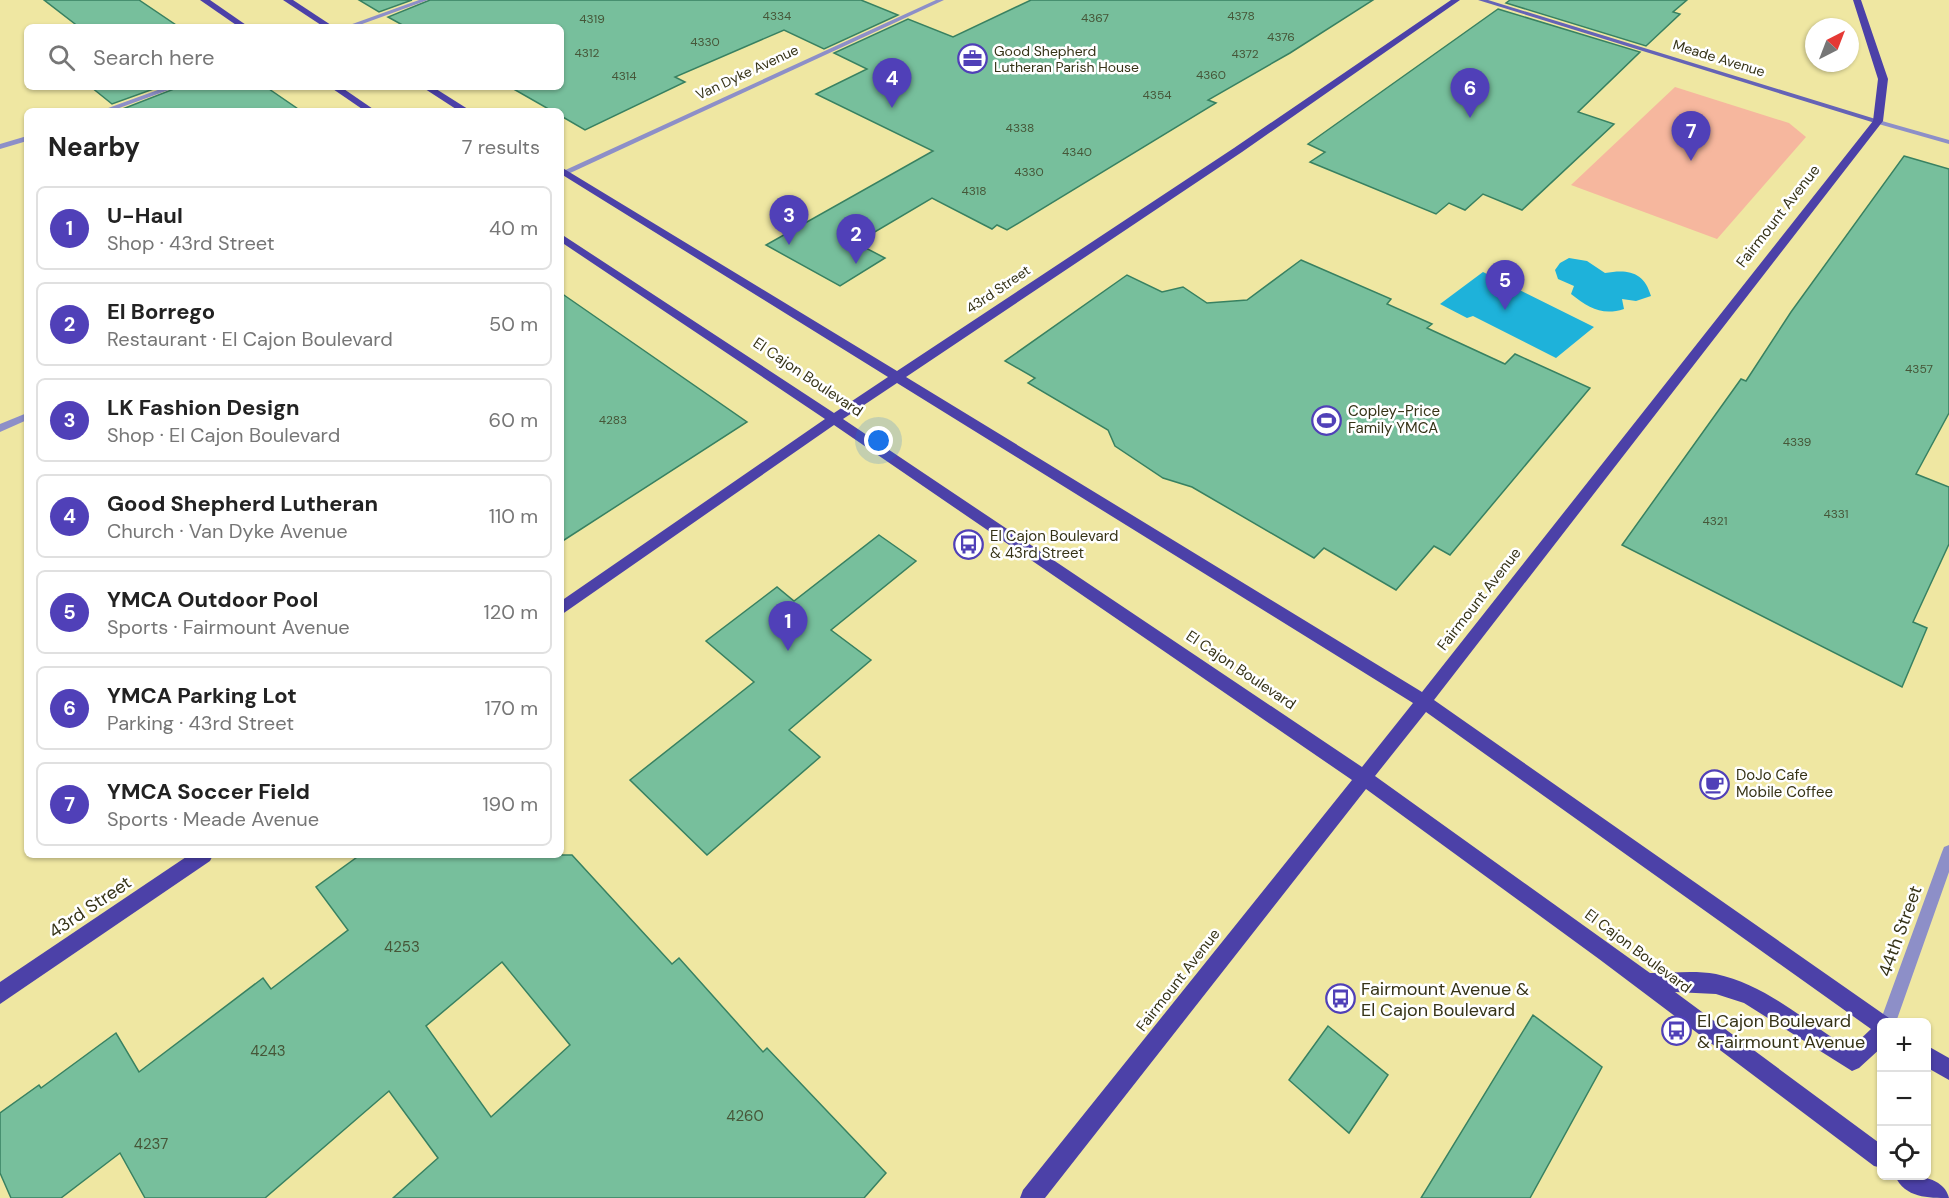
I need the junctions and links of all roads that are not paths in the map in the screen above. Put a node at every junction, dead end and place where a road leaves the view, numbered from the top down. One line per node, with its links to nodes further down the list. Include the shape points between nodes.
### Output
1 (204, 0): 8 (main road)
2 (286, 0): 9 (main road)
3 (425, 0): 10 (street)
4 (941, 0): 21 (street, Van Dyke Avenue)
5 (1456, 0): 24 (main road, 43rd Street)
6 (1481, 0): 17 (main road, Meade Avenue)
7 (1857, 0): 17 (main road, Fairmount Avenue, via 1884,79)
8 (240, 24)
9 (325, 24)
10 (356, 24)
11 (164, 90): 14 (street)
12 (340, 90): 15 (main road)
13 (432, 90): 16 (main road)
14 (113, 108)
15 (366, 108)
16 (461, 108)
17 (1878, 121): 19 (street, Meade Avenue); 29 (main road, Fairmount Avenue)
18 (24, 139): 20 (street)
19 (1949, 142)
20 (0, 147)
21 (564, 171)
22 (564, 172): 24 (main road)
23 (564, 239): 26 (main road, El Cajon Boulevard)
24 (896, 378): 26 (main road, 43rd Street); 29 (main road)
25 (24, 417): 27 (street)
26 (834, 419): 28 (main road, 43rd Street); 30 (main road, El Cajon Boulevard)
27 (0, 428)
28 (564, 607)
29 (1423, 701): 30 (main road, Fairmount Avenue); 36 (main road)
30 (1364, 778): 33 (main road, El Cajon Boulevard); 42 (main road, Fairmount Avenue)
31 (1949, 852): 35 (street, 44th Street)
32 (200, 858): 34 (main road, 43rd Street)
33 (1647, 983): 37 (main road, via 1716,984 1757,999 1852,1061); 40 (main road, El Cajon Boulevard)
34 (0, 994)
35 (1890, 1018)
36 (1877, 1022)
37 (1877, 1037)
38 (1931, 1058): 39 (main road)
39 (1949, 1070)
40 (1877, 1155)
41 (1912, 1180): 43 (main road)
42 (1030, 1198)
43 (1939, 1198)

